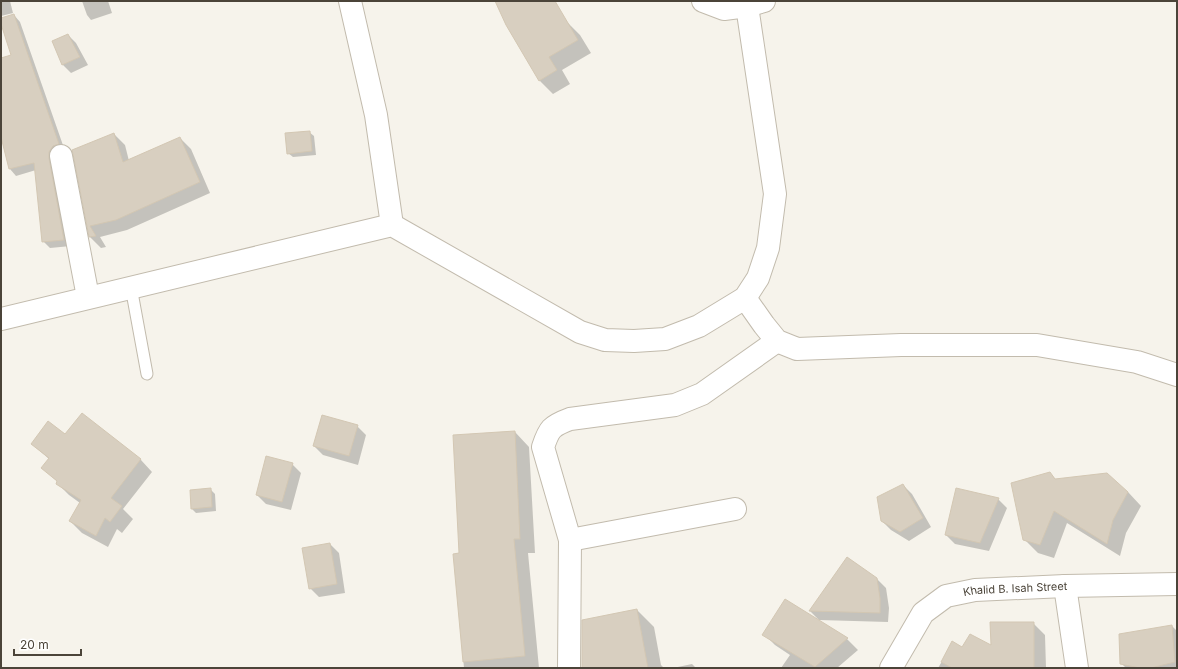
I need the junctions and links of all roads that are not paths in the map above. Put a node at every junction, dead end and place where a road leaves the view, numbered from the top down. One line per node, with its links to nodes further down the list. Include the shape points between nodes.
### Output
1 (350, 1): 5 (street, via 376,115)
2 (703, 1): 3 (street, via 724,9)
3 (756, 3): 8 (street, via 775,194 768,248 758,278)
4 (61, 156): 7 (street)
5 (392, 225): 6 (street); 8 (street, via 580,332 605,340 665,339 699,326)
6 (132, 288): 7 (street); 11 (lane)
7 (88, 297): 9 (street)
8 (745, 298): 10 (street)
9 (1, 318)
10 (777, 341): 12 (street, via 797,349 901,345 1037,345 1137,362); 14 (street, via 702,394 675,405 570,419 556,424 548,433 543,447)
11 (147, 374)
12 (1177, 374)
13 (735, 509): 14 (street)
14 (570, 540): 17 (street)
15 (1177, 584): 16 (street, Khalid B. Isah Street)
16 (1065, 586): 18 (street, Khalid B. Isah Street, via 975,590 946,596 923,613); 19 (street)
17 (569, 668)
18 (890, 668)
19 (1077, 668)

